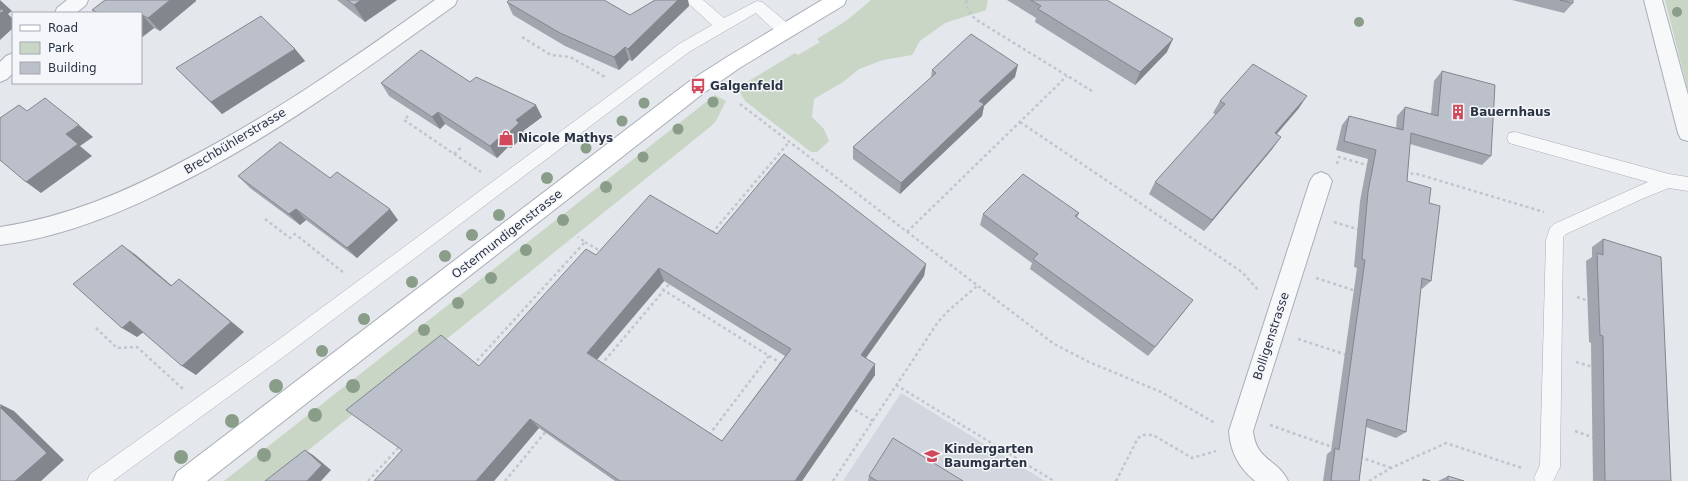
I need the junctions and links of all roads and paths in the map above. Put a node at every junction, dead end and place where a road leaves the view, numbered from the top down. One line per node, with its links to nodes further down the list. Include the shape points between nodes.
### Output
1 (79, 0): 7 (street)
2 (448, 0): 36 (street, Brechbühlerstrasse, via 303,100 202,163 84,216 41,229)
3 (694, 0): 8 (lane)
4 (837, 0): 9 (main road, Ostermundigenstrasse)
5 (966, 0): 13 (path, via 968,10 975,19)
6 (1653, 0): 19 (street)
7 (65, 12)
8 (722, 26): 9 (lane, via 757,6); 14 (lane, via 684,48)
9 (786, 30): 67 (main road, Ostermundigenstrasse, via 698,86)
10 (522, 37): 14 (path, via 551,55 570,57)
11 (12, 62): 12 (street)
12 (0, 74)
13 (1067, 76): 15 (path); 18 (path)
14 (628, 90): 28 (lane)
15 (1092, 91)
16 (740, 104): 21 (path)
17 (408, 116): 23 (path, via 404,120)
18 (1020, 122): 34 (path); 47 (path, via 1242,272)
19 (1688, 133)
20 (1515, 138): 26 (lane)
21 (789, 142): 34 (path); 35 (path)
22 (463, 146): 23 (path)
23 (454, 154): 28 (path)
24 (1375, 168): 29 (path, via 1340,157 1331,185)
25 (1404, 176): 32 (path, via 1414,173 1553,215)
26 (1669, 181): 27 (lane); 32 (lane)
27 (1688, 184)
28 (500, 185): 44 (lane)
29 (1320, 185): 30 (street, Bolligenstrasse)
30 (1310, 215): 33 (path); 40 (street, Bolligenstrasse)
31 (265, 219): 44 (path, via 290,238 294,234)
32 (1565, 227): 65 (lane, via 1556,233 1554,240 1550,467)
33 (1364, 231)
34 (907, 232): 43 (path)
35 (712, 234)
36 (0, 236)
37 (578, 237): 38 (path)
38 (585, 242): 39 (path); 51 (path)
39 (605, 254)
40 (1292, 270): 46 (path); 47 (street, Bolligenstrasse)
41 (673, 279): 45 (path)
42 (650, 282): 45 (path)
43 (977, 286): 55 (path, via 942,317); 59 (path, via 1070,354 1162,392 1220,426)
44 (362, 287): 66 (lane)
45 (664, 291): 50 (path); 53 (path)
46 (1356, 291)
47 (1276, 321): 49 (path); 59 (street, Bolligenstrasse)
48 (96, 328): 54 (path, via 117,348 137,347)
49 (1346, 355)
50 (769, 356): 52 (path); 60 (path)
51 (470, 368)
52 (789, 368)
53 (597, 370)
54 (173, 379)
55 (896, 385): 57 (path); 71 (path)
56 (847, 405): 57 (path)
57 (873, 421): 70 (path)
58 (548, 429): 69 (path)
59 (1243, 431): 62 (path); 72 (path, via 1192,458 1153,436 1143,435 1138,438); 73 (street, via 1245,451 1257,467)
60 (704, 441)
61 (404, 442): 68 (path)
62 (1340, 450)
63 (1355, 455): 64 (path)
64 (1391, 468): 65 (path, via 1446,443); 74 (path)
65 (1544, 478)
66 (97, 481)
67 (186, 481)
68 (368, 481)
69 (505, 481)
70 (833, 481)
71 (1054, 481)
72 (1116, 481)
73 (1275, 481)
74 (1369, 481)

